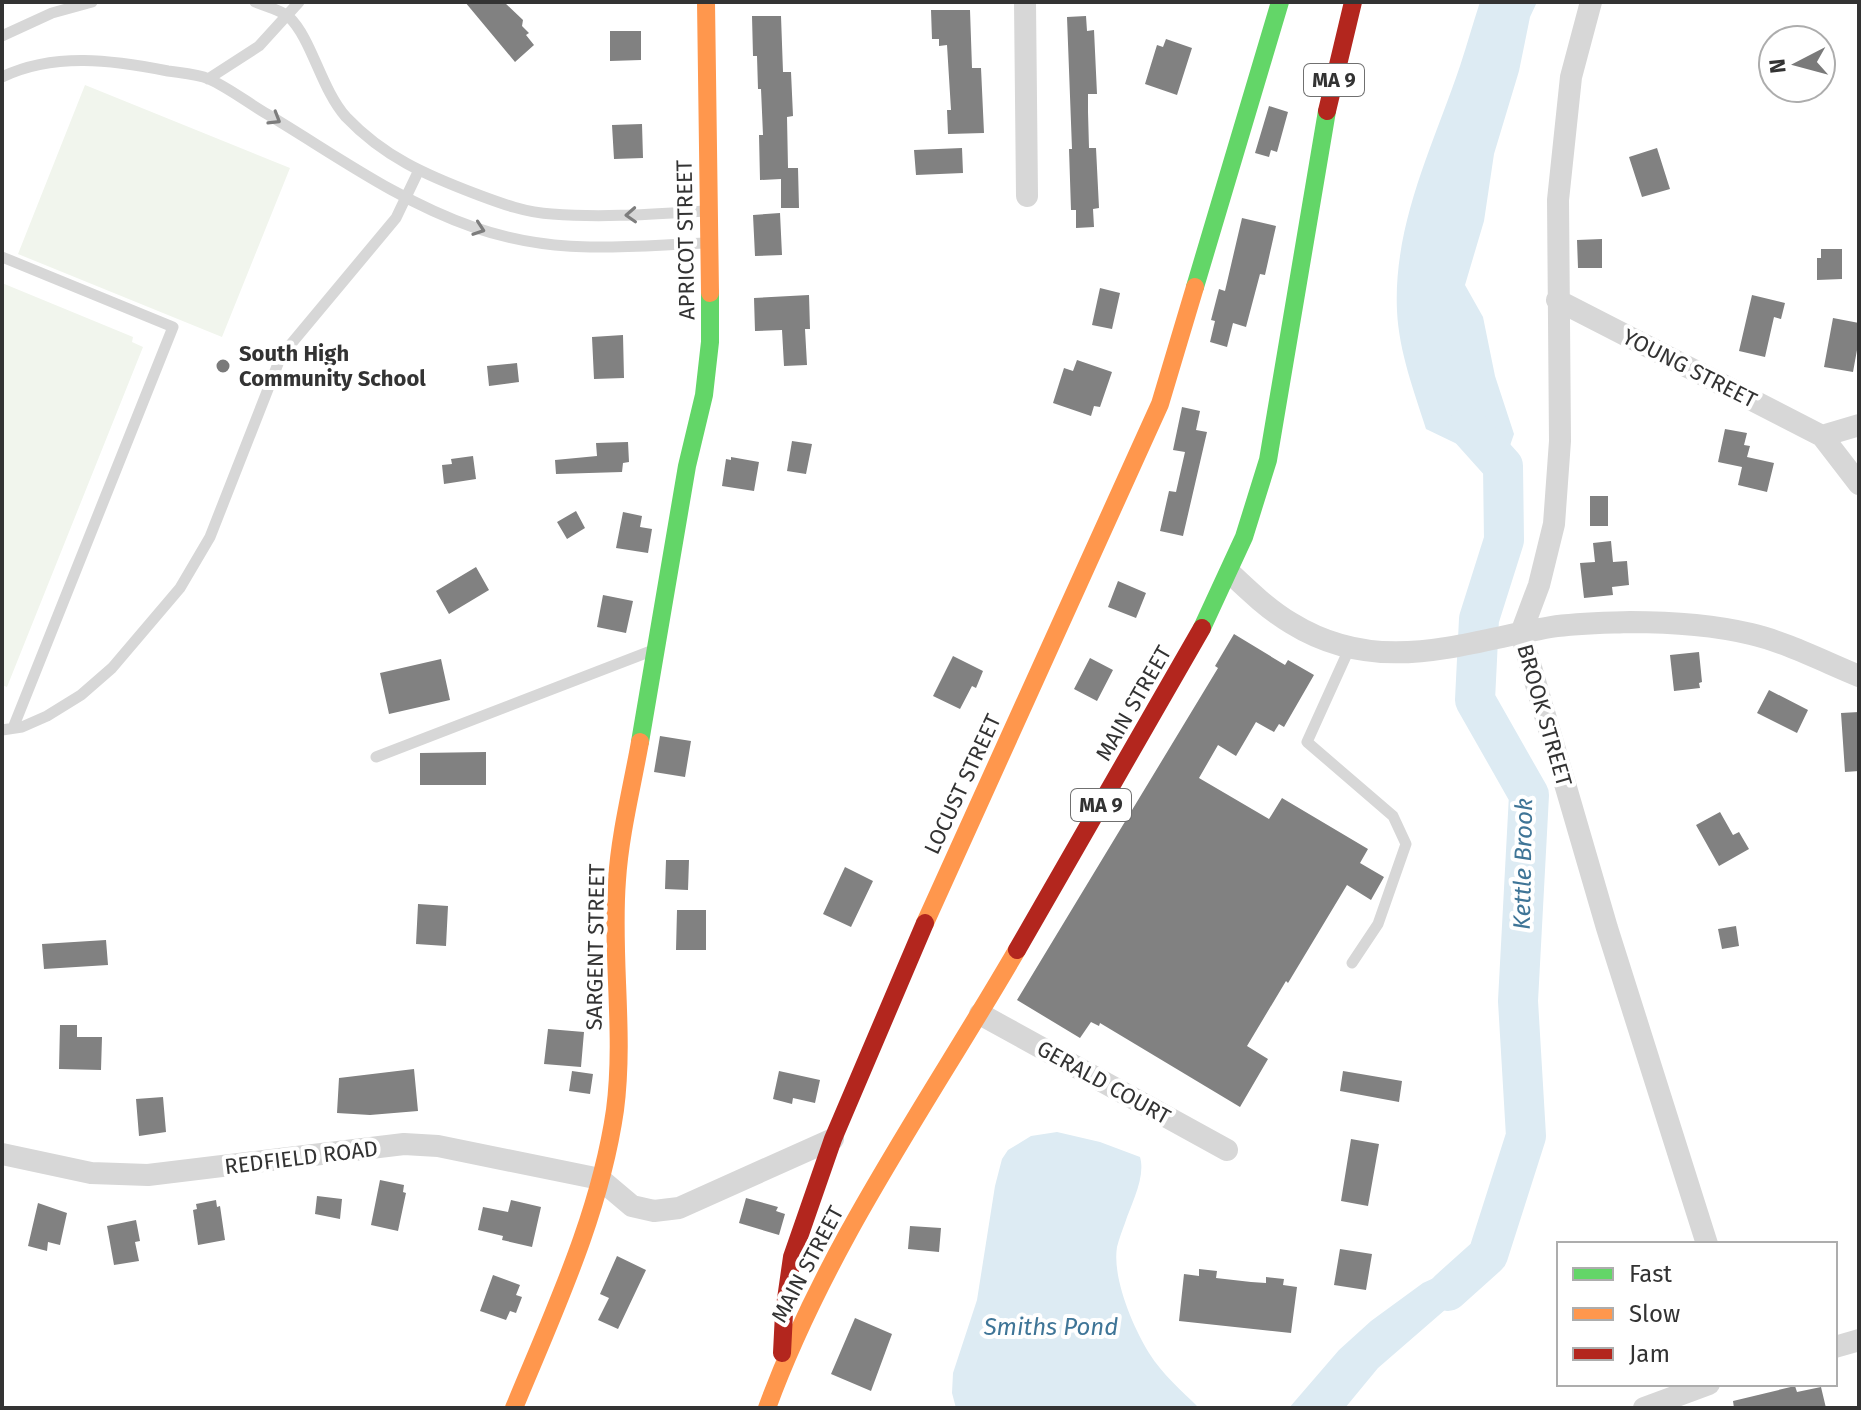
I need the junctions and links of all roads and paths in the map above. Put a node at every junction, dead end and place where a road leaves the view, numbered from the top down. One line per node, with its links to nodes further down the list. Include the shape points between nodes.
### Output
1 (92, 2): 10 (lane)
2 (255, 2): 9 (lane)
3 (299, 2): 9 (lane)
4 (706, 2): 16 (main road, APRICOT STREET)
5 (1025, 2): 14 (street)
6 (1280, 2): 33 (main road, LOCUST STREET, via 1168,383)
7 (1353, 2): 24 (main road, MAIN STREET / MA 9, via 1328,107 1268,460)
8 (1591, 2): 19 (street, BROOK STREET, via 1571,77 1560,178)
9 (288, 16): 12 (lane, via 259,46); 13 (lane, via 346,117)
10 (2, 36)
11 (2, 77): 12 (lane, via 74,59 131,63)
12 (208, 79): 15 (lane, one-way to 15)
13 (418, 172): 15 (lane); 16 (lane, one-way to 13, via 549,214 504,204)
14 (1027, 196)
15 (407, 198): 17 (lane, one-way to 17, via 473,227 538,245 588,249); 29 (lane, via 281,356 210,537 180,588 112,668 81,695 47,716)
16 (709, 211): 17 (main road, APRICOT STREET)
17 (709, 243): 22 (main road, APRICOT STREET, via 708,375)
18 (2, 257): 29 (lane, via 173,327)
19 (1557, 300): 21 (street, YOUNG STREET); 25 (street, BROOK STREET, via 1557,497 1548,555)
20 (1859, 425): 21 (street)
21 (1822, 436): 23 (street, YOUNG STREET)
22 (686, 474): 26 (main road, SARGENT STREET)
23 (1859, 484)
24 (1230, 573): 27 (street, via 1290,623); 32 (main road, MAIN STREET / MA 9, via 1193,648)
25 (1511, 636): 27 (street, via 1420,652 1382,654); 28 (street, via 1553,626 1605,623 1703,627 1753,634); 37 (street, BROOK STREET)
26 (658, 645): 30 (lane); 36 (main road, SARGENT STREET, via 617,878 618,1063)
27 (1350, 647): 31 (lane, via 1307,742 1393,816 1406,844 1378,924)
28 (1859, 676)
29 (7, 729)
30 (376, 757)
31 (1352, 963)
32 (980, 1014): 34 (street, GERALD COURT); 40 (main road, MAIN STREET / MA 9, via 834,1258)
33 (833, 1139): 36 (street, via 673,1209 632,1206); 40 (main road, LOCUST STREET, via 792,1257)
34 (1227, 1150)
35 (2, 1154): 36 (street, REDFIELD ROAD, via 91,1173 148,1175 404,1144 438,1146)
36 (600, 1179): 42 (main road, SARGENT STREET, via 584,1233)
37 (1706, 1242)
38 (1859, 1340): 39 (street)
39 (1837, 1346)
40 (781, 1368): 43 (main road, MAIN STREET / MA 9)
41 (1704, 1386): 44 (street)
42 (514, 1408)
43 (767, 1408)
44 (1644, 1408)

